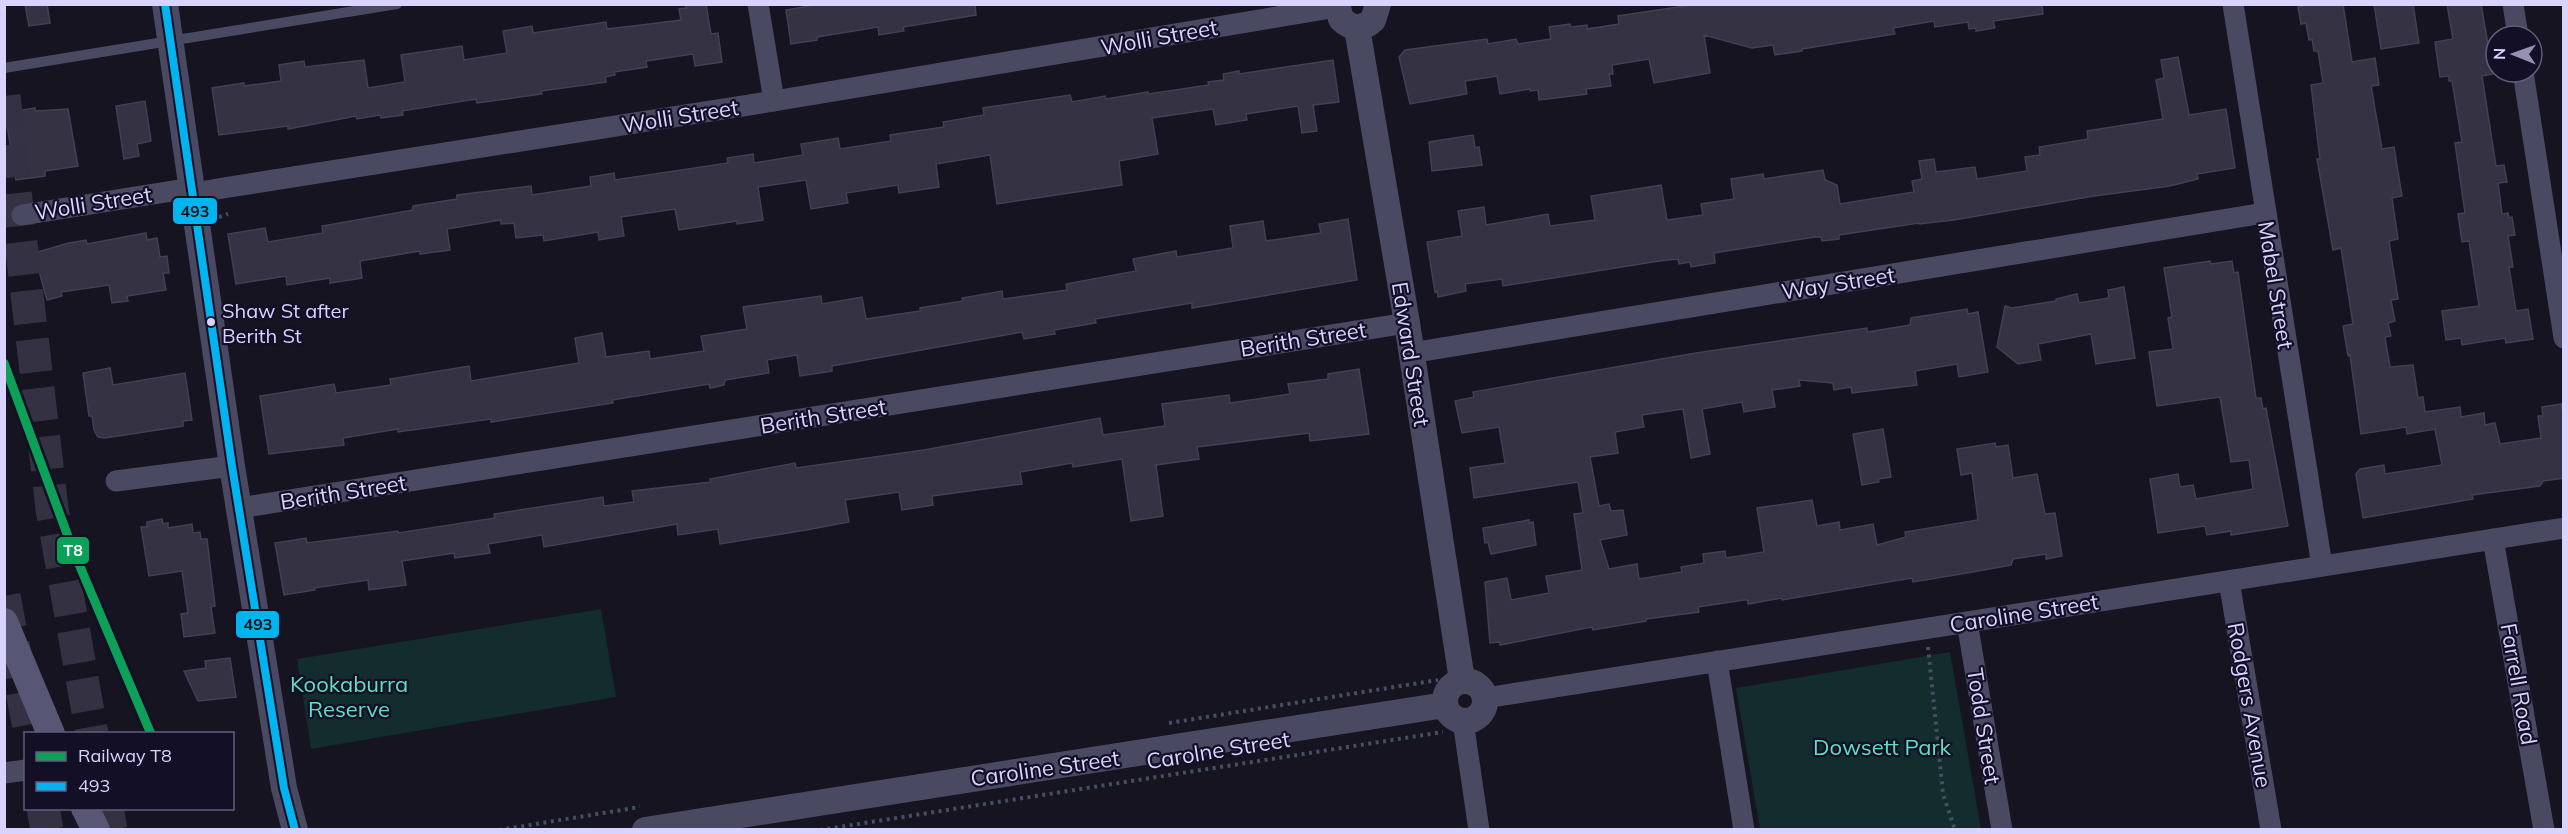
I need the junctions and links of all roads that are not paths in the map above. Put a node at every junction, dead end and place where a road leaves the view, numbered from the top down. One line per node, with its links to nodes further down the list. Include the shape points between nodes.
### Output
1 (165, 4): 10 (street)
2 (397, 4): 10 (lane)
3 (758, 4): 13 (street)
4 (1378, 4): 9 (street, via 1373,20)
5 (2233, 4): 15 (street, Mabel Street)
6 (2513, 4): 8 (street)
7 (1337, 6): 9 (street, via 1341,19); 13 (street, Wolli Street)
8 (2516, 24)
9 (1357, 28): 17 (street, Edward Street)
10 (170, 41): 11 (lane); 14 (street)
11 (4, 68)
12 (2525, 84): 18 (street)
13 (774, 101): 14 (street, Wolli Street, via 224,188)
14 (190, 190): 16 (street, Wolli Street); 20 (street)
15 (2264, 213): 19 (street, Way Street); 25 (street, Mabel Street)
16 (22, 215)
17 (1407, 322): 19 (street, Edward Street); 22 (street, Berith Street)
18 (2564, 338)
19 (1412, 353): 30 (street, Edward Street)
20 (232, 466): 21 (street); 22 (street)
21 (116, 481)
22 (239, 508): 38 (street, via 284,788)
23 (2564, 528): 24 (street, Caroline Street)
24 (2493, 539): 25 (street, Caroline Street); 44 (street, Farrell Road)
25 (2322, 566): 26 (street, Caroline Street)
26 (2229, 580): 28 (street, Caroline Street); 43 (street, Rodgers Avenue)
27 (4, 622): 33 (main road)
28 (1967, 622): 29 (street, Caroline Street); 42 (street, Todd Street)
29 (1717, 661): 31 (street, Caroline Street); 41 (street)
30 (1462, 680): 31 (street, via 1477,684); 32 (street, via 1446,692)
31 (1485, 698): 32 (street, via 1480,715)
32 (1450, 719): 39 (street, Caroline Street); 40 (street)
33 (50, 732)
34 (24, 770): 35 (street)
35 (4, 773)
36 (86, 810): 37 (main road)
37 (96, 830)
38 (295, 830)
39 (645, 830)
40 (1479, 830)
41 (1744, 830)
42 (2002, 830)
43 (2271, 830)
44 (2544, 830)

